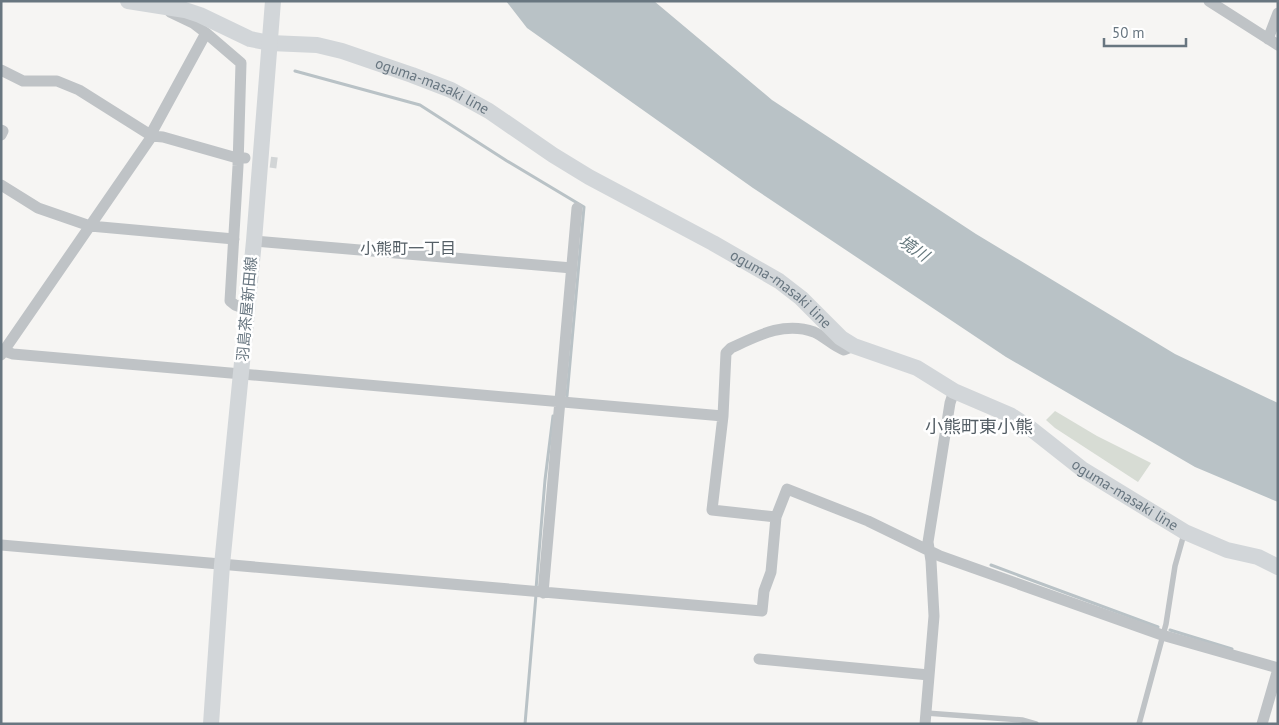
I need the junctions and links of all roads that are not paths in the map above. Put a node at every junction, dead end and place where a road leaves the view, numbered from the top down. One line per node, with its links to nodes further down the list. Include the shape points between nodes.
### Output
1 (128, 1): 4 (main road)
2 (273, 1): 8 (main road, 羽島茶屋新田線)
3 (1209, 1): 7 (street)
4 (157, 6): 6 (street); 8 (main road, via 185,10 250,39)
5 (1278, 13): 7 (street)
6 (206, 33): 12 (street); 13 (street, via 241,63)
7 (1273, 42)
8 (270, 43): 18 (main road, 羽島茶屋新田線); 21 (main road, oguma-masaki line, via 316,45 342,51 451,90 489,111 589,177 779,281)
9 (1, 70): 12 (street, via 23,81 57,81 79,90)
10 (1, 130): 11 (street)
11 (1, 135)
12 (152, 136): 13 (street); 16 (street)
13 (241, 158): 17 (street)
14 (1, 185): 16 (street, via 38,208)
15 (576, 208): 19 (street)
16 (90, 226): 17 (street); 22 (street)
17 (234, 239): 20 (street, via 230,301)
18 (254, 241): 19 (street); 20 (main road, 羽島茶屋新田線)
19 (572, 268): 25 (street)
20 (246, 309): 23 (main road, 羽島茶屋新田線)
21 (854, 346): 24 (main road, oguma-masaki line, via 917,368); 26 (street, via 844,350 799,328 778,329 731,348 726,353)
22 (3, 352): 23 (street)
23 (241, 373): 25 (street); 31 (main road, 羽島茶屋新田線)
24 (954, 391): 28 (main road, oguma-masaki line, via 1010,415 1082,469); 30 (street, via 941,457)
25 (560, 401): 26 (street); 33 (street)
26 (723, 416): 27 (street, via 712,510)
27 (776, 517): 30 (street, via 788,489 868,521); 33 (street, via 771,572 764,591 762,611)
28 (1185, 532): 32 (main road, oguma-masaki line); 34 (lane)
29 (1, 545): 31 (street)
30 (929, 551): 34 (street); 37 (street, via 934,616)
31 (222, 564): 33 (street); 39 (main road, 羽島茶屋新田線)
32 (1278, 567)
33 (544, 593)
34 (1162, 635): 36 (street); 41 (lane)
35 (759, 659): 37 (street)
36 (1278, 669): 42 (street)
37 (929, 675): 38 (street)
38 (926, 718): 40 (lane, via 1022,720)
39 (211, 724)
40 (1036, 724)
41 (1139, 724)
42 (1262, 724)

